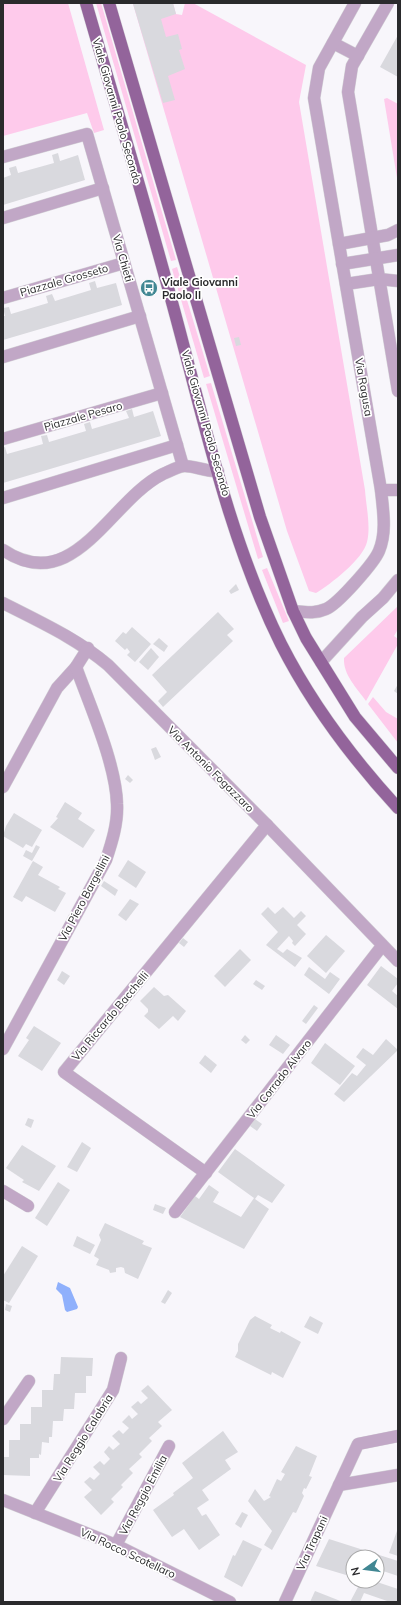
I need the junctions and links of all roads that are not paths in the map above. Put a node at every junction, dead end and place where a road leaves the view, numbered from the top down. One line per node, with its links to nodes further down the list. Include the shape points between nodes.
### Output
1 (86, 3): 28 (main road, Viale Giovanni Paolo Secondo, via 165,275)
2 (109, 3): 36 (main road, Viale Giovanni Paolo Secondo, via 260,517)
3 (355, 3): 5 (street, Via Ragusa)
4 (388, 3): 6 (street)
5 (333, 42): 6 (street); 12 (street, Via Ragusa, via 319,68 314,98)
6 (358, 56): 11 (street, via 352,66 348,92)
7 (3, 157): 8 (street, Via Chieti, via 87,134)
8 (103, 188): 9 (street); 15 (street, Via Chieti)
9 (3, 218)
10 (398, 230): 11 (street)
11 (372, 239): 12 (street); 14 (street)
12 (339, 244): 16 (street, Via Ragusa)
13 (398, 256): 14 (street)
14 (376, 258): 16 (street); 17 (street)
15 (124, 262): 20 (street, Piazzale Grosseto); 21 (street, Via Chieti)
16 (342, 264): 19 (street, Via Ragusa)
17 (379, 279): 18 (street); 19 (street); 23 (street)
18 (398, 281)
19 (346, 284): 29 (street, Via Ragusa)
20 (3, 298)
21 (140, 316): 22 (street); 24 (street, Via Chieti)
22 (3, 357)
23 (398, 391)
24 (162, 393): 25 (street, Piazzale Pesaro); 26 (street, Via Chieti)
25 (3, 439)
26 (177, 445): 27 (street, Via Chieti); 31 (street)
27 (183, 466): 28 (street, via 210,472); 32 (street, via 156,479 130,499 82,548 60,560 33,562)
28 (218, 471): 43 (main road, Viale Giovanni Paolo Secondo, via 254,582 281,645 339,739)
29 (381, 490): 30 (street); 36 (street, Via Ragusa, via 384,527 379,551 343,597 327,609 311,613)
30 (398, 490)
31 (3, 498)
32 (3, 550)
33 (398, 580): 39 (street)
34 (3, 598): 37 (street)
35 (3, 604): 37 (street, Via Antonio Fogazzaro)
36 (293, 611): 39 (main road, Viale Giovanni Paolo Secondo)
37 (22, 613): 38 (street, Via Antonio Fogazzaro, via 57,629)
38 (88, 648): 40 (street); 44 (street, Via Antonio Fogazzaro, via 108,665)
39 (321, 662): 41 (main road, Viale Giovanni Paolo Secondo, via 355,717)
40 (76, 667): 42 (street, via 57,688); 47 (street, Via Piero Bargellini, via 111,767 117,804 114,835 106,860)
41 (398, 768)
42 (3, 788)
43 (398, 808)
44 (267, 826): 45 (street, Via Antonio Fogazzaro); 48 (street, Via Riccardo Bacchelli, via 64,1072)
45 (382, 946): 46 (street, Via Antonio Fogazzaro); 48 (street, Via Corrado Alvaro)
46 (398, 961)
47 (3, 1049)
48 (206, 1173): 51 (street, Via Corrado Alvaro)
49 (3, 1191): 50 (street)
50 (28, 1206)
51 (175, 1212)
52 (121, 1358): 60 (street, Via Reggio Calabria, via 113,1390)
53 (29, 1381): 54 (street)
54 (3, 1419)
55 (398, 1436): 58 (street, Via Trapani, via 358,1444)
56 (169, 1446): 61 (street, Via Reggio Emilia)
57 (398, 1475): 58 (street)
58 (339, 1485): 63 (street, Via Trapani)
59 (3, 1500): 60 (street, Via Rocco Scotellaro)
60 (35, 1513): 61 (street, Via Rocco Scotellaro)
61 (116, 1545): 62 (street, Via Rocco Scotellaro)
62 (230, 1602)
63 (285, 1602)

